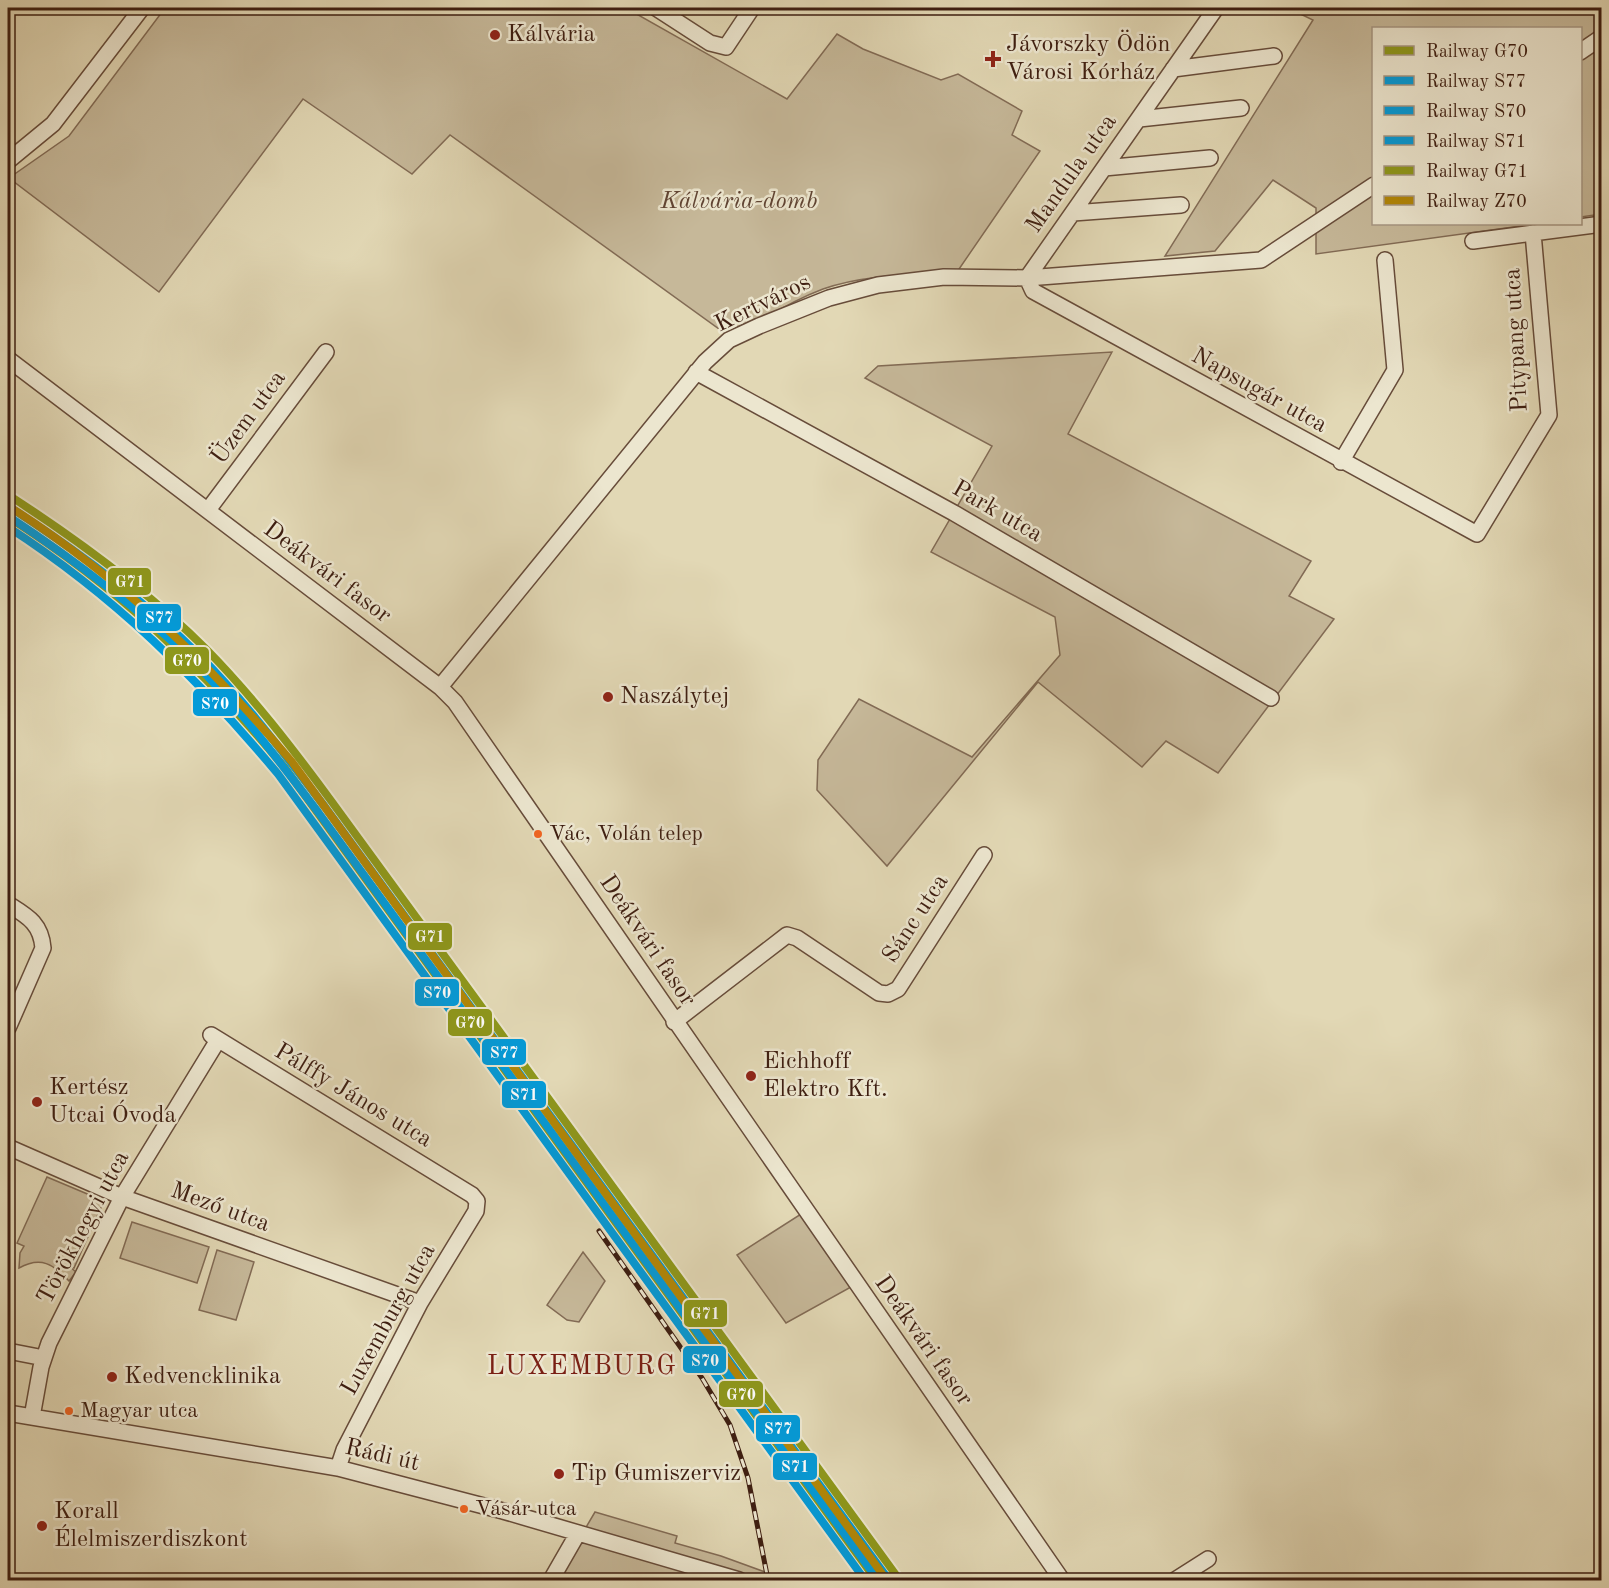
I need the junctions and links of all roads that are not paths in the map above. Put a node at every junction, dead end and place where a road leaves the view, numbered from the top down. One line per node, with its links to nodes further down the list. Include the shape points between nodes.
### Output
1 (142, 8): 13 (street, via 53,124)
2 (656, 8): 5 (street)
3 (752, 8): 5 (street, via 726,47 710,43)
4 (1216, 8): 9 (street, Mandula utca)
5 (671, 14)
6 (1602, 37): 7 (street)
7 (1582, 51)
8 (1274, 56): 9 (street)
9 (1173, 69): 11 (street, Mandula utca)
10 (1240, 108): 11 (street)
11 (1139, 119): 14 (street, Mandula utca)
12 (1210, 158): 14 (street)
13 (8, 161)
14 (1104, 168): 17 (street, Mandula utca)
15 (1372, 186): 22 (street, Kertváros, via 1262,260)
16 (1181, 205): 17 (street)
17 (1073, 213): 22 (street, Mandula utca)
18 (1602, 224): 19 (street)
19 (1533, 233): 20 (street); 28 (street, Pitypang utca, via 1549,415)
20 (1473, 241)
21 (1385, 260): 26 (street, via 1395,370)
22 (1027, 278): 25 (street, Kertváros, via 923,278 829,298 729,340); 26 (street, Napsugár utca, via 1033,291)
23 (326, 352): 27 (street, Üzem utca)
24 (8, 359): 27 (street, Deákvári fasor)
25 (696, 372): 29 (street, Kertváros); 30 (street, Park utca, via 954,513)
26 (1341, 462): 28 (street, Napsugár utca)
27 (208, 510): 29 (street, Deákvári fasor)
28 (1477, 534)
29 (440, 687): 33 (street, Deákvári fasor, via 489,749)
30 (1271, 698)
31 (984, 855): 33 (street, Sánc utca, via 898,988 888,994 879,993 787,935)
32 (8, 904): 34 (street, via 34,921 42,935 43,948)
33 (674, 1022): 49 (street, Deákvári fasor)
34 (8, 1028)
35 (214, 1038): 37 (street, Pálffy János utca); 38 (street, Törökhegyi utca)
36 (8, 1147): 38 (street, Mező utca)
37 (472, 1195): 39 (street, Luxemburg utca, via 477,1201 476,1211)
38 (122, 1197): 39 (street, Mező utca); 41 (street, Törökhegyi utca)
39 (420, 1303): 44 (street, Luxemburg utca)
40 (8, 1351): 41 (street)
41 (44, 1358): 43 (street, Törökhegyi utca)
42 (8, 1413): 43 (street, Rádi út)
43 (32, 1416): 44 (street, Rádi út)
44 (338, 1468): 45 (street, Rádi út)
45 (578, 1533): 47 (street); 48 (street, Rádi út)
46 (1208, 1559): 50 (street)
47 (551, 1581)
48 (739, 1581)
49 (1062, 1581)
50 (1175, 1581)

